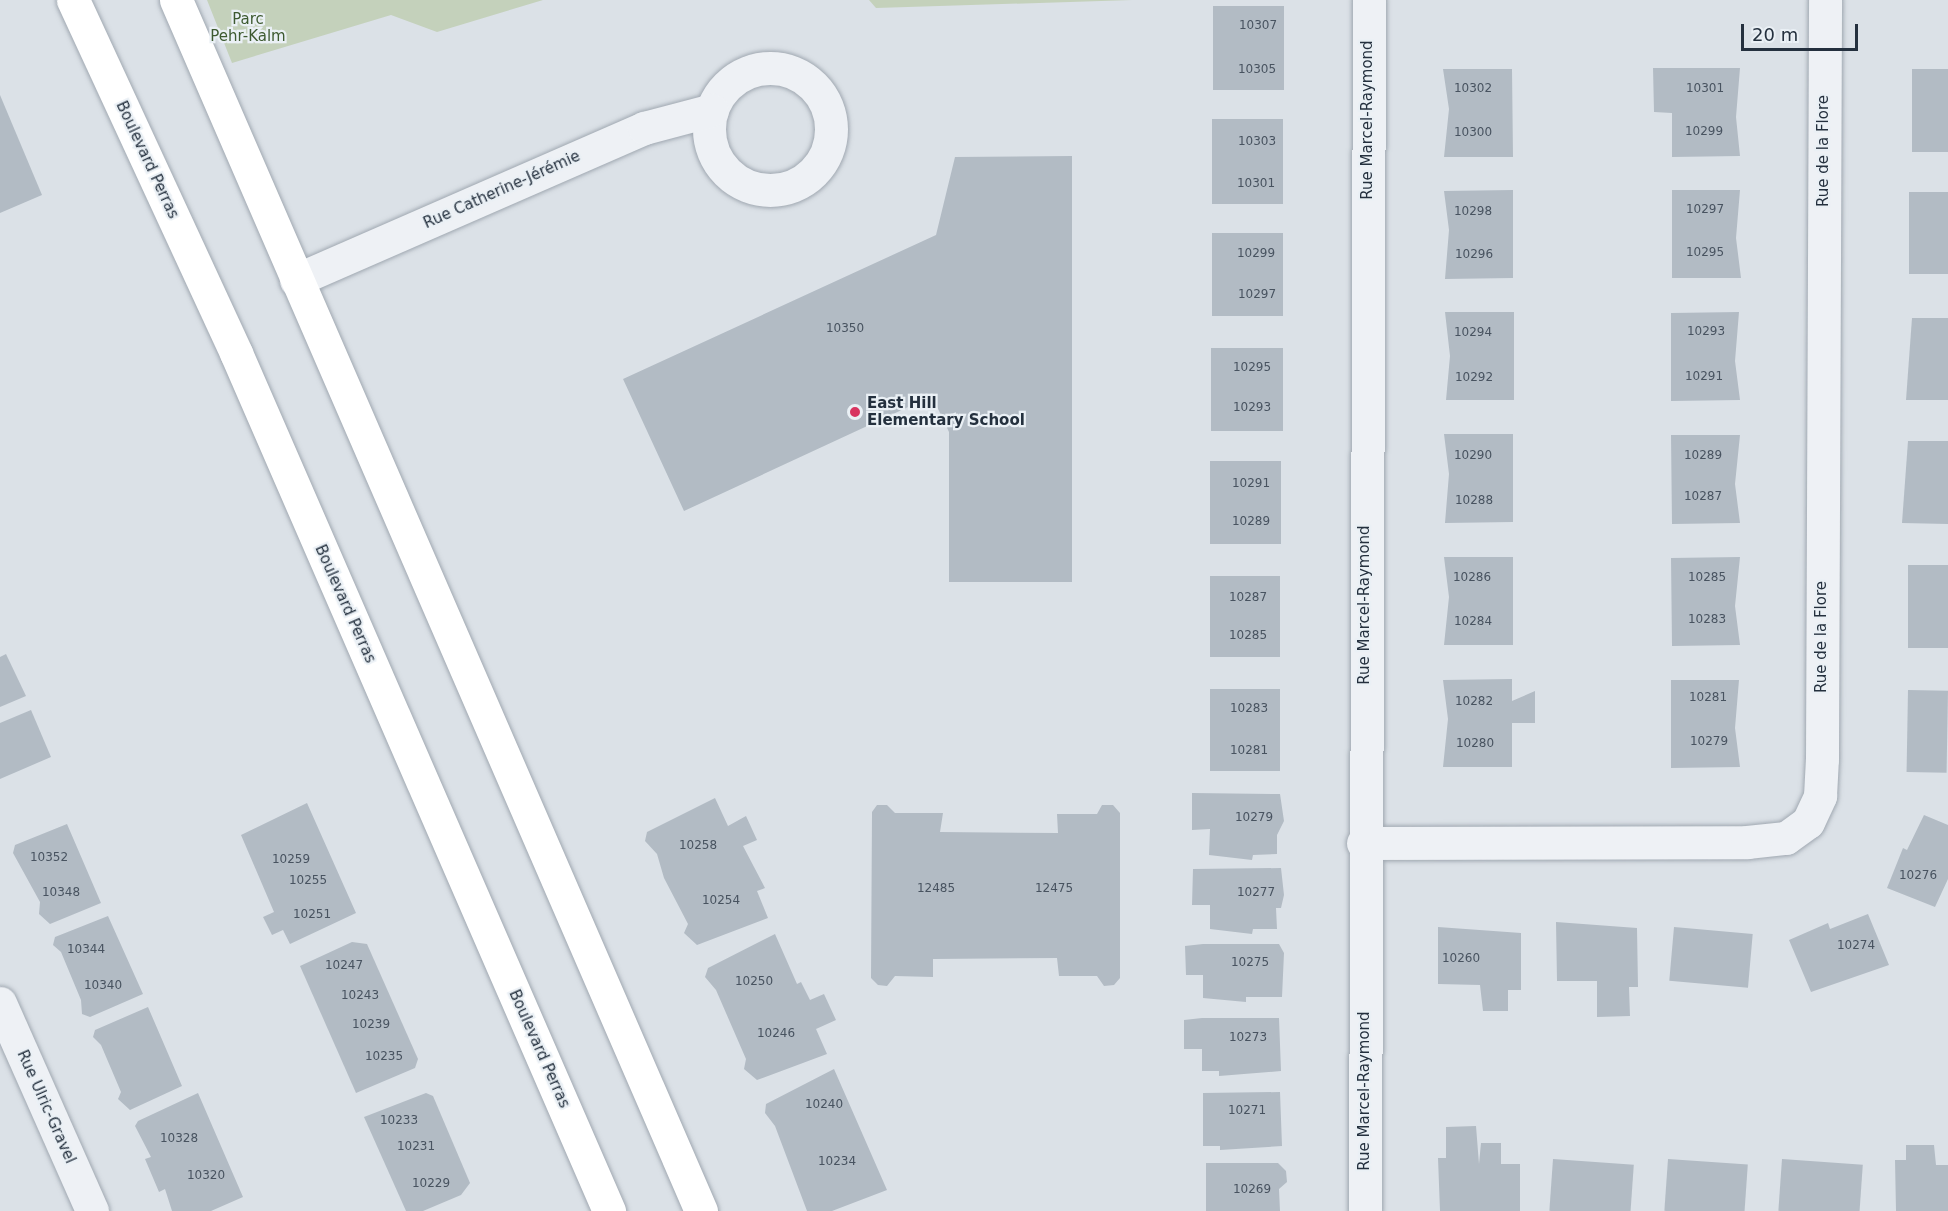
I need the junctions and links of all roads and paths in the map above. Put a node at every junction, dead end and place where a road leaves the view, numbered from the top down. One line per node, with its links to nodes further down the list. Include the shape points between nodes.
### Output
1 (73, 0): 10 (main road, Boulevard Perras, via 236,353)
2 (176, 0): 6 (main road)
3 (1369, 0): 7 (street, Rue Marcel-Raymond)
4 (1825, 0): 7 (street, Rue de la Flore, via 1822,759 1820,796 1808,822 1786,838 1747,842)
5 (712, 110): 6 (street, Rue Catherine-Jérémie, via 644,128)
6 (296, 280): 11 (main road)
7 (1363, 843): 12 (street, Rue Marcel-Raymond)
8 (0, 1003): 9 (street, Rue Ulric-Gravel)
9 (92, 1211)
10 (609, 1211)
11 (701, 1211)
12 (1365, 1211)

